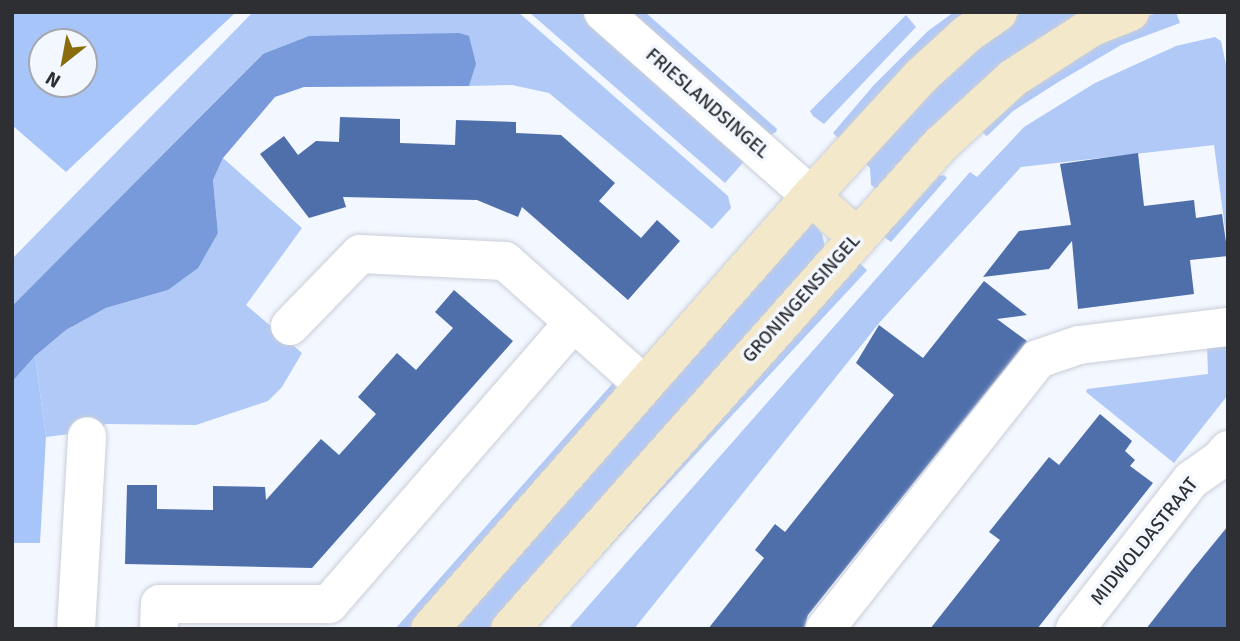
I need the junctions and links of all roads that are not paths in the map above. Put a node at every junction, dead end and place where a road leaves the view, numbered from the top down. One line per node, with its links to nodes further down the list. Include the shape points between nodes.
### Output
1 (603, 12): 4 (street, FRIESLANDSINGEL)
2 (998, 12): 4 (street, via 921,76)
3 (1130, 12): 5 (street, GRONINGENSINGEL, via 1093,27 1013,78 940,145)
4 (811, 196): 5 (street); 9 (street)
5 (858, 237): 15 (street, GRONINGENSINGEL)
6 (573, 323): 7 (street, via 505,261 360,254); 9 (street); 13 (street, via 329,604 160,604)
7 (290, 326)
8 (1228, 327): 16 (street, via 1079,345 1038,359)
9 (644, 385): 14 (street)
10 (87, 436): 12 (street)
11 (1224, 455): 17 (street, MIDWOLDASTRAAT, via 1191,480); 18 (street, MIDWOLDASTRAAT, via 1213,492)
12 (76, 629)
13 (159, 629)
14 (430, 629)
15 (510, 629)
16 (825, 629)
17 (1075, 629)
18 (1107, 629)

